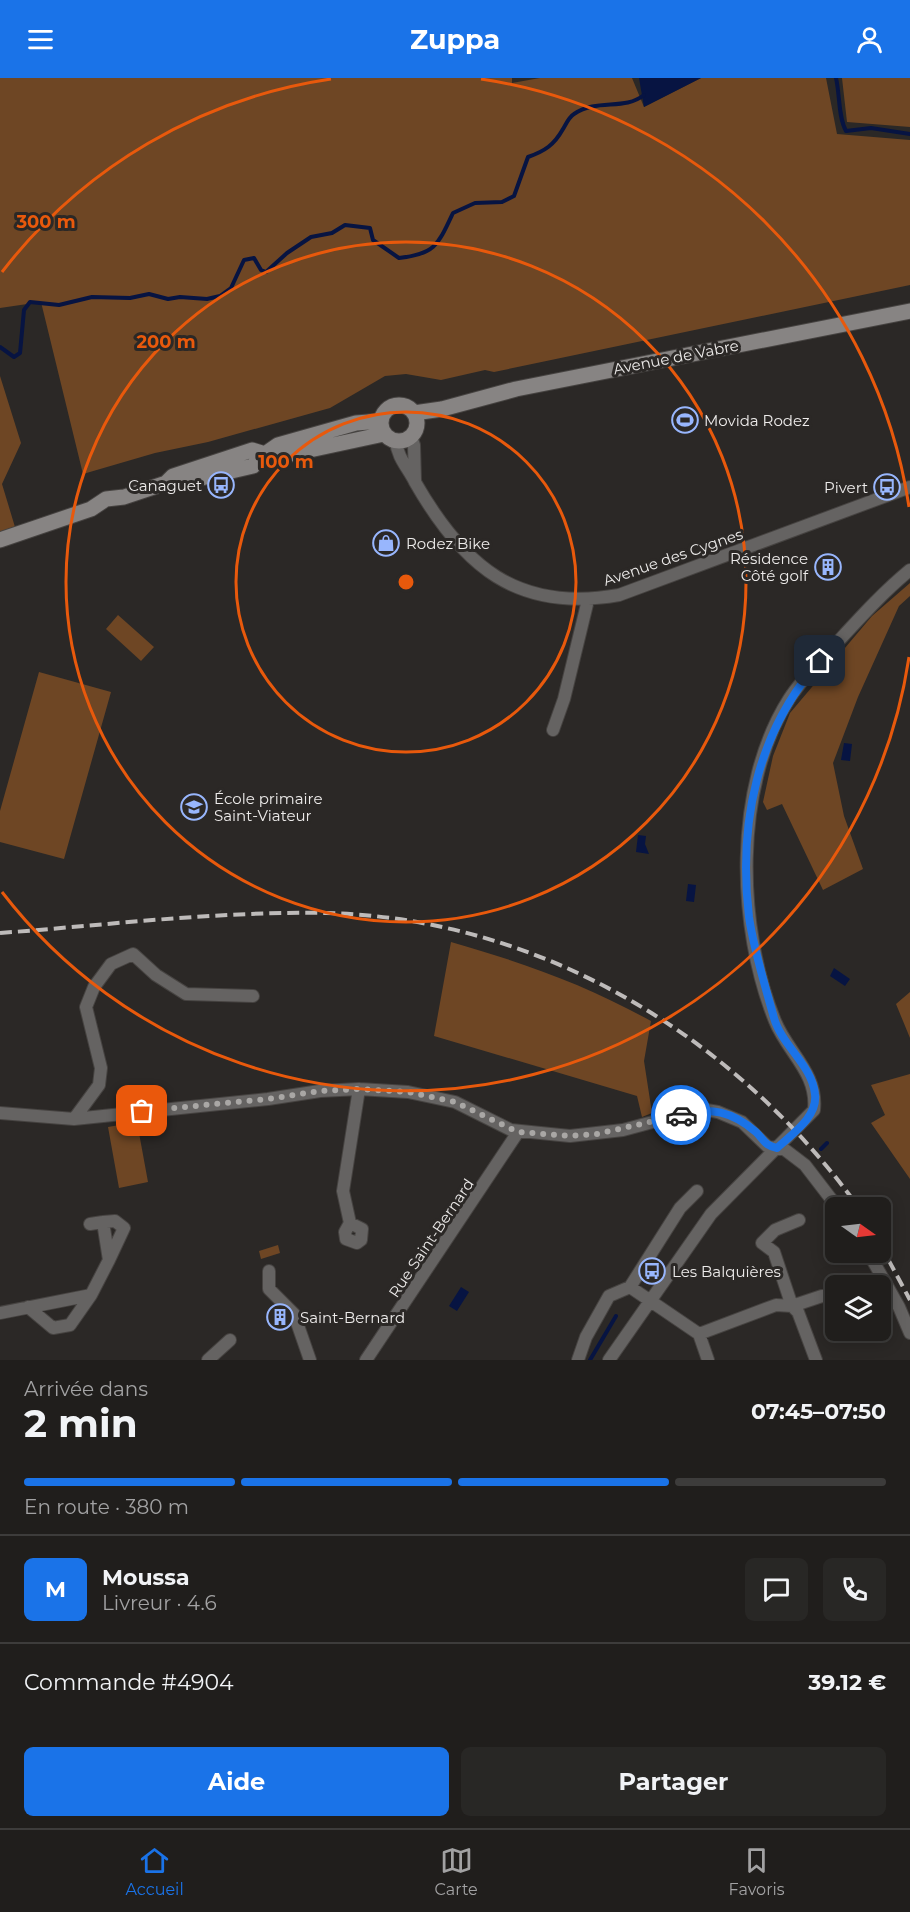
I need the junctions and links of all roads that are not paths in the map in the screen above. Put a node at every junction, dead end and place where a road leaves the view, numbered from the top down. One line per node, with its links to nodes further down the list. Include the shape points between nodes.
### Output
1 (910, 311): 2 (main road, Avenue de Vabre, via 516,389 442,409)
2 (400, 429): 3 (street, Avenue des Cygnes, via 405,467); 3 (street, Avenue des Cygnes, via 414,445); 5 (main road, via 356,423 278,445 253,466 172,486 166,483 124,497 110,508 91,509)
3 (415, 481): 7 (street, Avenue des Cygnes, via 443,528 475,562 497,578 537,594)
4 (910, 488): 7 (street, Avenue des Cygnes, via 619,595)
5 (0, 540)
6 (910, 570): 14 (street, via 883,593 794,692 768,741 759,773 749,825 749,917 774,1020 811,1081 815,1095 814,1110)
7 (588, 600): 8 (street)
8 (553, 730)
9 (253, 996): 12 (street, via 186,994 133,954 111,964 94,987 86,1007 101,1068 99,1085)
10 (359, 1089): 12 (street); 13 (street, via 408,1092 455,1102); 19 (street, via 343,1191)
11 (0, 1113): 12 (street)
12 (74, 1119)
13 (518, 1132): 14 (street, via 597,1134 701,1109 742,1122 768,1147); 36 (street, Rue Saint-Bernard)
14 (777, 1148): 16 (street, via 805,1165); 27 (street, via 711,1214)
15 (696, 1191): 24 (street, via 680,1208)
16 (830, 1197)
17 (799, 1220): 28 (street, via 775,1230 762,1242 774,1252)
18 (103, 1222): 20 (street); 21 (street); 21 (street, via 115,1221 124,1228)
19 (350, 1222)
20 (90, 1224)
21 (109, 1260): 25 (street)
22 (874, 1263): 31 (street)
23 (269, 1271): 35 (street, via 269,1290 294,1314)
24 (630, 1287): 27 (street); 37 (street, via 609,1296)
25 (91, 1295): 29 (street); 29 (street, via 70,1325 53,1328)
26 (825, 1296): 28 (street)
27 (648, 1301): 32 (street); 38 (street)
28 (792, 1306): 32 (street, via 776,1305); 40 (street, via 798,1312)
29 (28, 1307): 30 (street)
30 (0, 1312)
31 (910, 1333)
32 (699, 1334): 39 (street)
33 (230, 1340): 34 (street)
34 (208, 1360)
35 (310, 1360)
36 (366, 1360)
37 (578, 1360)
38 (609, 1360)
39 (708, 1360)
40 (816, 1360)

